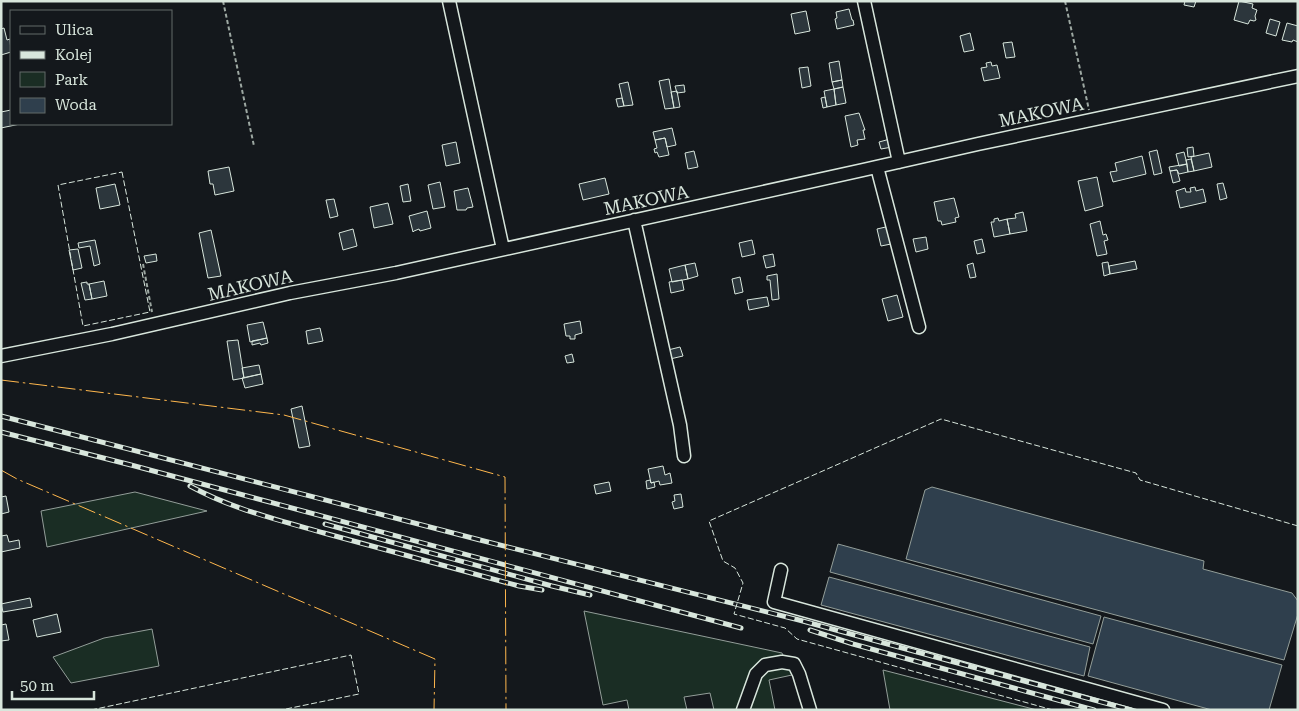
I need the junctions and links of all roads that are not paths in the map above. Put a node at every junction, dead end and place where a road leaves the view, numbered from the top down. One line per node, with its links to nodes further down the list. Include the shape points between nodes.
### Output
1 (449, 1): 7 (street)
2 (864, 1): 4 (street)
3 (1298, 76): 4 (street, MAKOWA)
4 (899, 162): 5 (street, MAKOWA)
5 (877, 167): 6 (street, MAKOWA); 8 (street)
6 (634, 220): 7 (street, MAKOWA); 10 (street)
7 (503, 249): 9 (street, MAKOWA)
8 (919, 327)
9 (1, 356)
10 (684, 456)
11 (781, 570): 14 (street, via 774,602)
12 (743, 710): 13 (street, via 756,674 765,665 782,662 794,664)
13 (810, 710)
14 (1163, 710)

